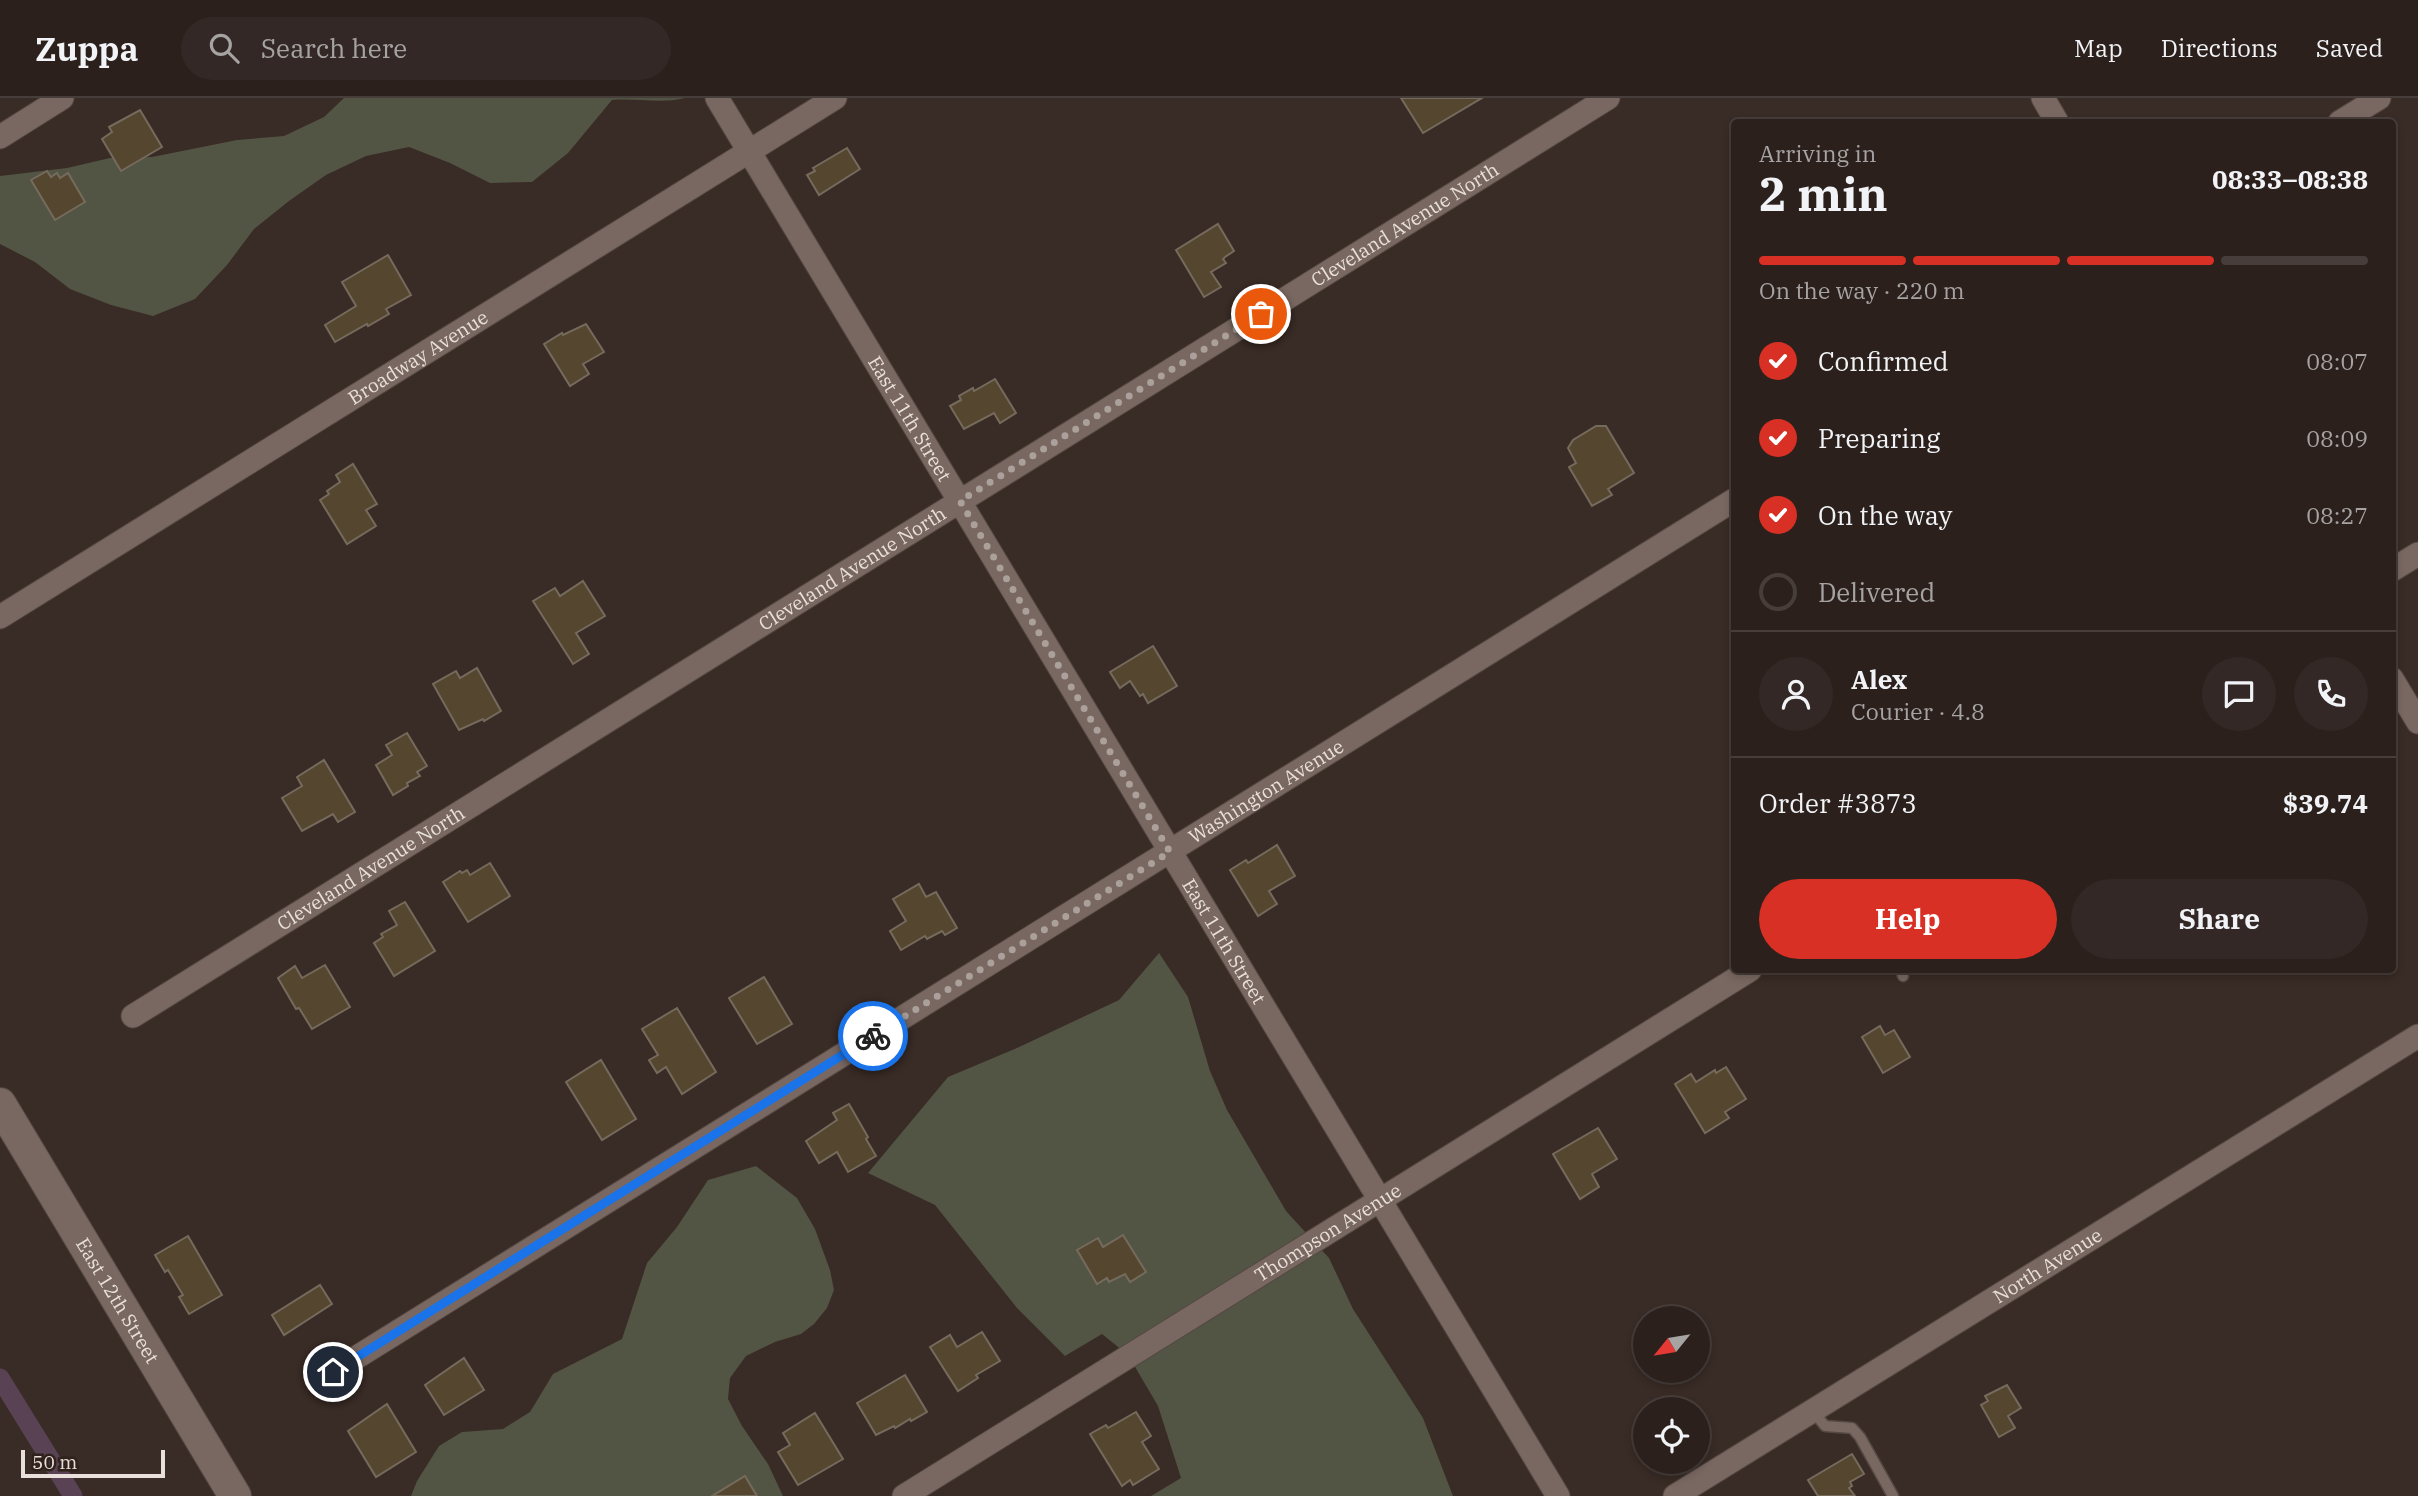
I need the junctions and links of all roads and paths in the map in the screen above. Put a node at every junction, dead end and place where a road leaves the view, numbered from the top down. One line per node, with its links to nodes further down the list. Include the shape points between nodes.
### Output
1 (62, 98): 9 (street)
2 (717, 98): 10 (street, East 11th Street)
3 (835, 98): 10 (street, Broadway Avenue)
4 (1608, 98): 11 (street, Cleveland Avenue North)
5 (2043, 98): 7 (street)
6 (2379, 98): 8 (street)
7 (2055, 119)
8 (2345, 119)
9 (0, 137)
10 (749, 151): 11 (street, East 11th Street); 15 (street, Broadway Avenue)
11 (960, 501): 18 (street, East 11th Street); 20 (street, Cleveland Avenue North)
12 (1731, 502): 18 (street, Washington Avenue)
13 (2418, 554): 14 (street)
14 (2396, 568)
15 (0, 617)
16 (2396, 686): 17 (street)
17 (2418, 722)
18 (1170, 852): 23 (street, East 11th Street); 24 (street, Washington Avenue)
19 (1746, 973): 23 (street, Thompson Avenue)
20 (132, 1016)
21 (2418, 1036): 25 (street, North Avenue)
22 (0, 1104): 26 (street, East 12th Street)
23 (1380, 1199): 27 (street, Thompson Avenue); 28 (street, East 11th Street)
24 (333, 1372)
25 (1813, 1411): 29 (street, North Avenue); 30 (lane, via 1825,1426 1852,1428)
26 (235, 1496)
27 (904, 1496)
28 (1558, 1496)
29 (1675, 1496)
30 (1893, 1496)

